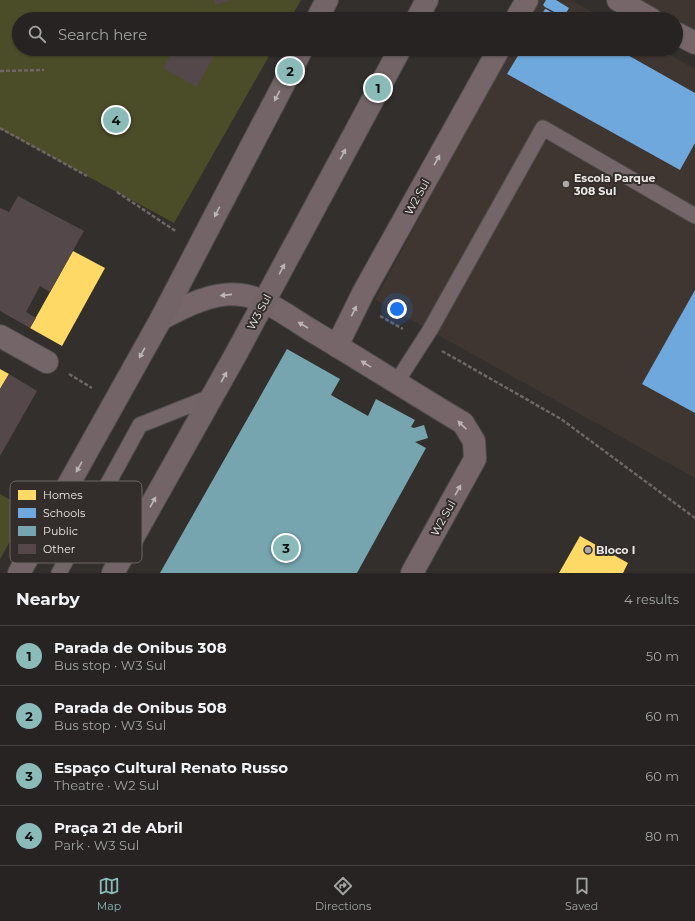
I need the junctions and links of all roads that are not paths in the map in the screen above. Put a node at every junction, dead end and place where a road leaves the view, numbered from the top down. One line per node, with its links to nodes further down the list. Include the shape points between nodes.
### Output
1 (327, 0): 5 (main road)
2 (427, 0): 6 (main road)
3 (527, 0): 7 (street)
4 (618, 0): 8 (street)
5 (321, 12)
6 (420, 12)
7 (520, 12)
8 (639, 12)
9 (683, 37): 10 (street)
10 (695, 43)
11 (298, 56): 16 (main road, one-way to 16)
12 (396, 56): 15 (main road, W3 Sul, one-way to 12)
13 (495, 56): 18 (street, W2 Sul, one-way to 13, via 363,293)
14 (695, 216): 20 (lane, via 543,128)
15 (263, 303): 16 (street, W2 Sul, one-way to 16, via 242,295 216,297 188,306); 18 (street, W2 Sul, one-way to 15); 21 (main road, W3 Sul, one-way to 15)
16 (161, 319): 22 (main road, one-way to 22)
17 (0, 336): 19 (street)
18 (337, 346): 20 (street, W2 Sul, one-way to 18)
19 (47, 362)
20 (396, 383): 31 (street, W2 Sul, one-way to 20, via 475,459 474,442 463,423)
21 (213, 396): 23 (lane, via 140,425); 24 (main road, W3 Sul, one-way to 21)
22 (70, 481)
23 (109, 481)
24 (142, 522)
25 (25, 563): 28 (main road, one-way to 28)
26 (64, 563): 29 (lane)
27 (119, 563): 30 (main road, W3 Sul, one-way to 27)
28 (19, 573)
29 (59, 573)
30 (113, 573)
31 (412, 573)

